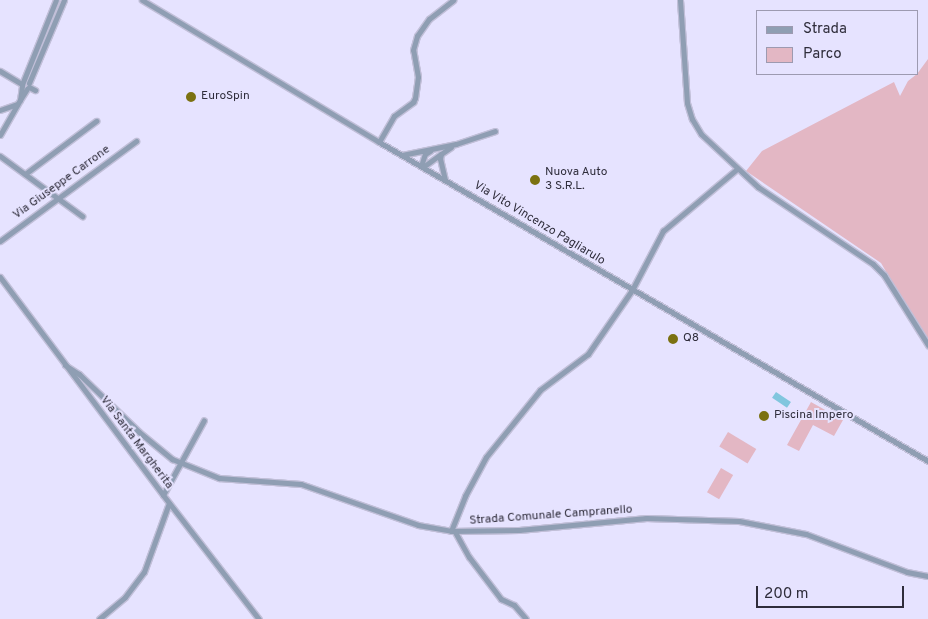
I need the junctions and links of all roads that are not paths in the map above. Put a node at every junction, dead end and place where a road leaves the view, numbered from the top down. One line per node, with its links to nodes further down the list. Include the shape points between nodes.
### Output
1 (56, 0): 7 (street)
2 (64, 0): 7 (street)
3 (142, 0): 14 (street, Via Vito Vincenzo Pagliarulo)
4 (453, 0): 14 (street, via 429,19 417,36 414,50 418,77 415,98 394,116)
5 (680, 0): 21 (street, via 687,103 692,119 701,134)
6 (0, 71): 7 (street)
7 (27, 86): 8 (street)
8 (18, 102): 9 (street); 12 (street)
9 (0, 110)
10 (96, 121): 22 (street)
11 (495, 131): 15 (street)
12 (0, 136)
13 (136, 141): 24 (street, Via Giuseppe Carrone)
14 (378, 142): 18 (street, Via Vito Vincenzo Pagliarulo)
15 (456, 144): 16 (street); 17 (street)
16 (432, 149): 18 (street); 20 (street, via 426,154)
17 (441, 154): 20 (street); 23 (street)
18 (402, 155): 20 (street, Via Vito Vincenzo Pagliarulo)
19 (0, 156): 22 (street)
20 (422, 166): 23 (street, Via Vito Vincenzo Pagliarulo)
21 (738, 169): 28 (street, via 663,231); 29 (street, via 758,187 873,264 884,275)
22 (25, 174): 24 (street)
23 (445, 180): 28 (street, Via Vito Vincenzo Pagliarulo)
24 (58, 198): 25 (street); 26 (street, Via Giuseppe Carrone)
25 (82, 216)
26 (0, 241)
27 (0, 276): 30 (street, Via Santa Margherita)
28 (632, 290): 32 (street, Via Vito Vincenzo Pagliarulo); 36 (street, via 588,354 540,390 486,457 465,496)
29 (928, 345)
30 (65, 365): 33 (street, Strada Comunale Campranello); 34 (street, Via Santa Margherita)
31 (204, 420): 33 (street)
32 (928, 462)
33 (179, 463): 34 (street); 36 (street, Strada Comunale Campranello, via 231,480 300,484 418,526)
34 (163, 495): 35 (street, Via Santa Margherita)
35 (169, 503): 38 (street, via 144,572 125,597); 39 (street, Via Santa Margherita)
36 (453, 532): 37 (street, Strada Comunale Campranello, via 519,530 646,518 739,521 806,534 907,572); 40 (street, via 501,599 514,605)
37 (928, 576)
38 (99, 619)
39 (259, 619)
40 (526, 619)

